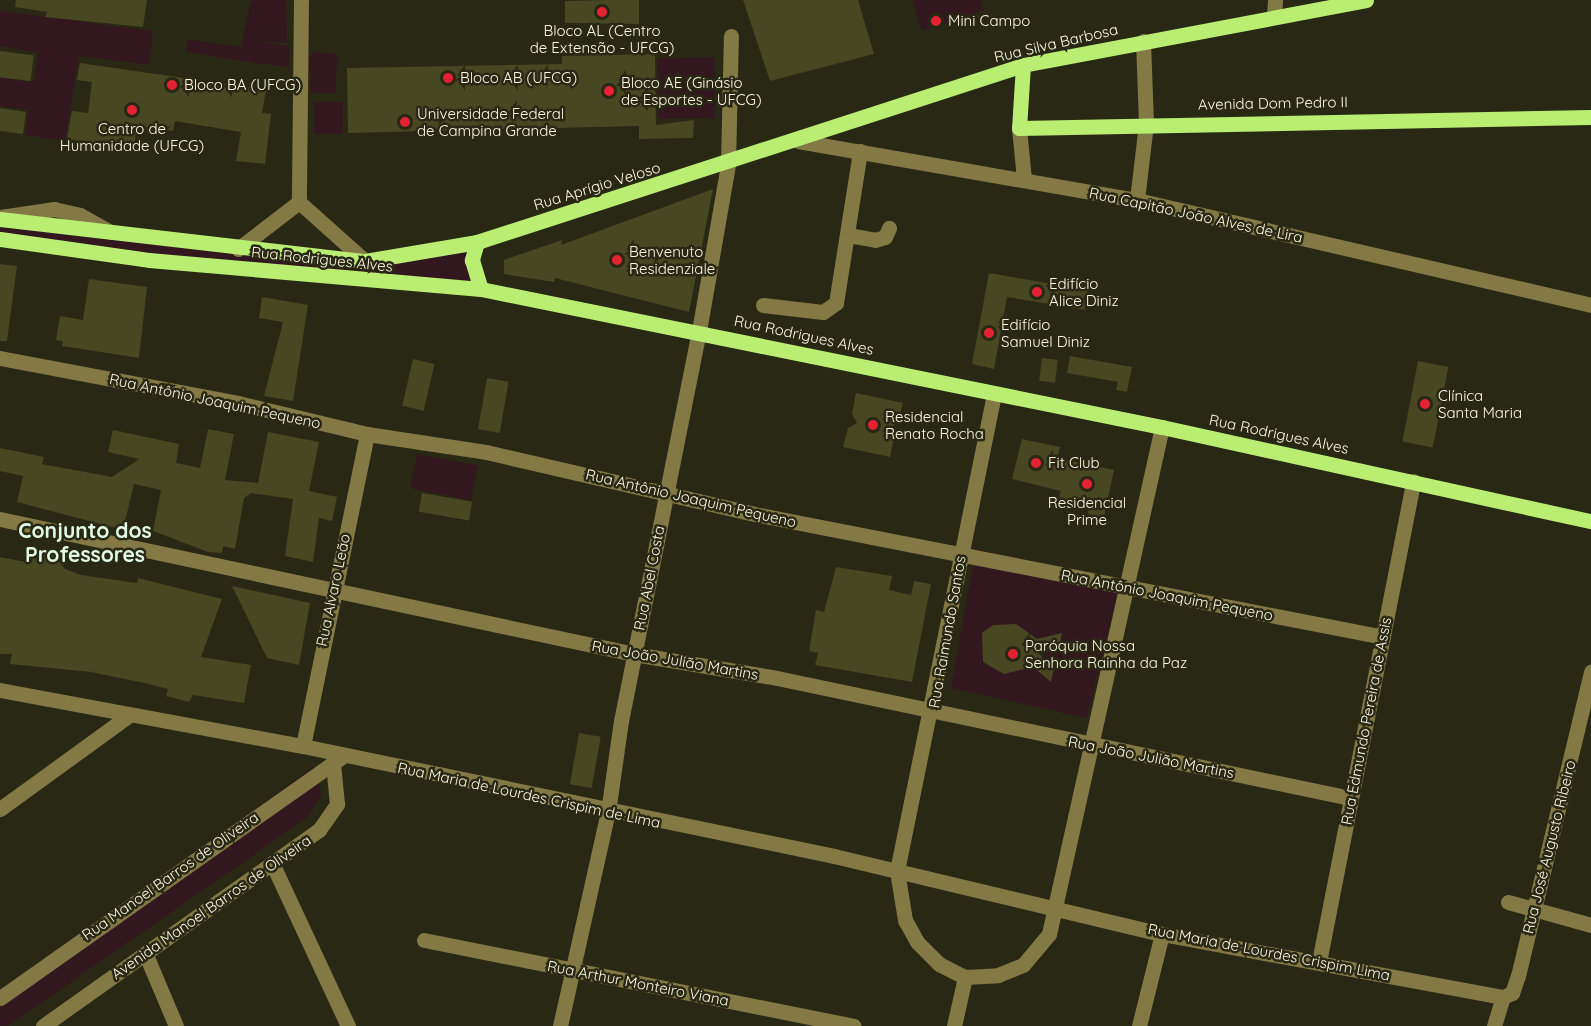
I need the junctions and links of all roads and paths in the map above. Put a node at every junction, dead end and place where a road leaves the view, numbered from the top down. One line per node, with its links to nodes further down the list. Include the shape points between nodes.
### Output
1 (301, 0): 16 (street)
2 (1366, 0): 3 (main road, Rua Silva Barbosa)
3 (1309, 4): 4 (main road, Rua Silva Barbosa)
4 (1275, 7): 6 (main road, Rua Silva Barbosa)
5 (731, 36): 13 (street, Rua Abel Costa)
6 (1143, 41): 7 (main road, Rua Silva Barbosa); 9 (street)
7 (1023, 65): 10 (main road); 11 (main road, Rua Silva Barbosa)
8 (1591, 117): 9 (main road, Avenida Dom Pedro II)
9 (1146, 123): 10 (main road, Avenida Dom Pedro II); 15 (street)
10 (1019, 128): 14 (street)
11 (798, 141): 12 (street, Rua Capitão João Alves de Lira); 13 (main road, Rua Silva Barbosa)
12 (860, 151): 14 (street, Rua Capitão João Alves de Lira); 19 (street)
13 (728, 164): 21 (main road, Rua Aprígio Veloso); 27 (street, Rua Abel Costa)
14 (1024, 179): 15 (street, Rua Capitão João Alves de Lira)
15 (1137, 200): 26 (street, Rua Capitão João Alves de Lira)
16 (298, 202): 22 (street); 23 (street)
17 (0, 218): 22 (main road, Rua Rodrigues Alves)
18 (889, 228): 19 (street, via 885,237 875,240)
19 (848, 235): 25 (street, via 836,303 823,312)
20 (0, 239): 24 (main road, Rua Rodrigues Alves, via 149,260)
21 (477, 242): 23 (main road, Rua Rodrigues Alves); 24 (main road, via 472,260)
22 (238, 249): 23 (main road, Rua Rodrigues Alves)
23 (365, 261)
24 (481, 289): 27 (main road, Rua Rodrigues Alves)
25 (763, 305)
26 (1591, 305)
27 (699, 331): 29 (main road, Rua Rodrigues Alves); 33 (street, Rua Abel Costa)
28 (0, 358): 31 (street, Rua Antônio Joaquim Pequeno, via 238,403)
29 (994, 394): 30 (main road, Rua Rodrigues Alves); 36 (street, Rua Raimundo Santos)
30 (1162, 427): 32 (main road, Rua Rodrigues Alves); 37 (street)
31 (367, 434): 33 (street, Rua Antônio Joaquim Pequeno, via 486,452); 38 (street, Rua Alvaro Leão)
32 (1413, 481): 35 (main road, Rua Rodrigues Alves); 39 (street, Rua Edmundo Pereira de Assis)
33 (665, 493): 36 (street, Rua Antônio Joaquim Pequeno, via 754,514); 40 (street, Rua Abel Costa)
34 (0, 519): 38 (street, Rua João Julião Martins)
35 (1591, 521)
36 (961, 551): 37 (street, Rua Antônio Joaquim Pequeno); 43 (street, Rua Raimundo Santos)
37 (1127, 588): 39 (street, Rua Antônio Joaquim Pequeno); 46 (street)
38 (332, 589): 40 (street, Rua João Julião Martins); 45 (street, Rua Alvaro Leão)
39 (1383, 636): 48 (street, Rua Edmundo Pereira de Assis)
40 (634, 654): 43 (street, Rua João Julião Martins, via 777,678); 50 (street, Rua Abel Costa)
41 (1591, 672): 55 (street, Rua José Augusto Ribeiro)
42 (0, 690): 44 (street, Rua Maria de Lourdes Crispim de Lima)
43 (933, 711): 46 (street, Rua João Julião Martins); 52 (street, Rua Raimundo Santos)
44 (128, 716): 45 (street, Rua Maria de Lourdes Crispim de Lima); 49 (street)
45 (303, 746): 47 (street, Rua Maria de Lourdes Crispim de Lima)
46 (1091, 747): 48 (street, Rua João Julião Martins); 54 (street)
47 (338, 760): 50 (street, Rua Maria de Lourdes Crispim de Lima); 51 (street, Avenida Manoel Barros de Oliveira, via 339,792 330,820); 64 (street, Rua Manoel Barros de Oliveira)
48 (1350, 798): 60 (street, Rua Edmundo Pereira de Assis)
49 (0, 809)
50 (608, 812): 52 (street, Rua Maria de Lourdes Crispim de Lima); 61 (street, Rua Abel Costa)
51 (272, 863): 59 (street, Avenida Manoel Barros de Oliveira); 67 (street)
52 (897, 871): 54 (street, Rua Maria de Lourdes Crispim de Lima); 62 (street, via 903,913 917,942 939,964)
53 (1508, 902): 55 (street)
54 (1056, 908): 57 (street, Rua Maria de Lourdes Crispim Lima); 62 (street, via 1048,934 1023,965 998,975)
55 (1535, 910): 56 (street); 63 (street, Rua José Augusto Ribeiro, via 1512,993)
56 (1591, 925)
57 (1162, 934): 60 (street, Rua Maria de Lourdes Crispim Lima); 71 (street)
58 (424, 940): 61 (street, Rua Arthur Monteiro Viana)
59 (146, 955): 65 (street, Avenida Manoel Barros de Oliveira); 66 (street)
60 (1319, 962): 63 (street, Rua Maria de Lourdes Crispim Lima)
61 (573, 970): 68 (street, Rua Abel Costa); 69 (street, Rua Arthur Monteiro Viana)
62 (965, 977): 70 (street)
63 (1503, 997): 72 (street)
64 (0, 998)
65 (43, 1026)
66 (176, 1026)
67 (348, 1026)
68 (560, 1026)
69 (853, 1026)
70 (954, 1026)
71 (1139, 1026)
72 (1494, 1026)

